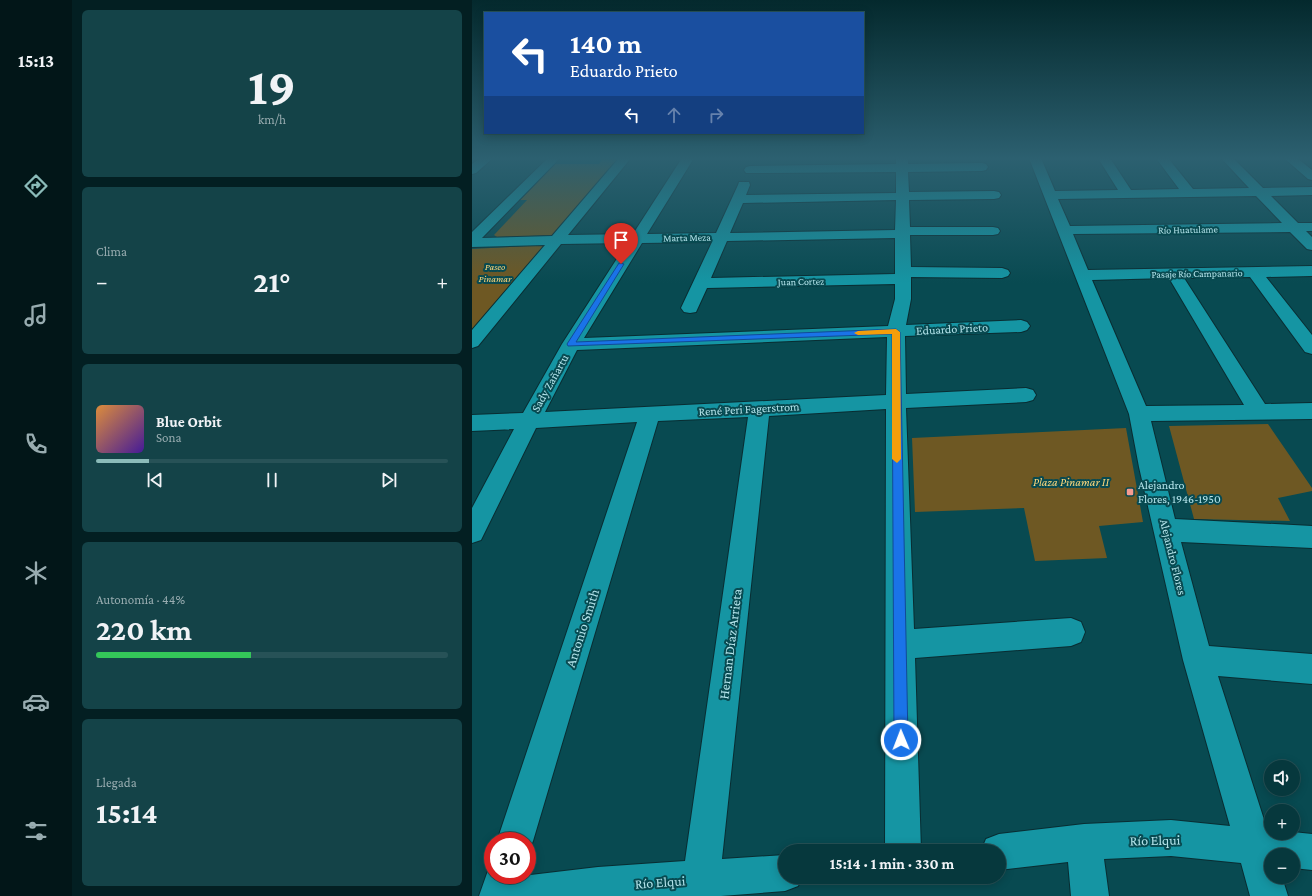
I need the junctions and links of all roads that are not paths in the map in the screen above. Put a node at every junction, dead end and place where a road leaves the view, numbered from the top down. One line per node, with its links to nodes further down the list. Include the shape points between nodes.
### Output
1 (738, 199): 13 (street)
2 (512, 200): 15 (street)
3 (591, 200): 16 (street)
4 (662, 200): 14 (street, Sady Zañartu)
5 (902, 200): 12 (street)
6 (1052, 200): 10 (street, Alejandro Flores)
7 (1267, 200): 8 (street)
8 (1294, 228): 9 (street, Río Huatulame); 10 (street, Río Huatulame); 18 (street)
9 (1312, 228)
10 (1063, 230): 23 (street, Alejandro Flores)
11 (993, 231): 12 (street, Marta Meza)
12 (902, 232): 13 (street, Marta Meza); 24 (street)
13 (721, 236): 14 (street, Marta Meza); 25 (street)
14 (638, 238): 16 (street, Marta Meza); 30 (street, Sady Zañartu)
15 (472, 240)
16 (558, 240): 17 (street, Marta Meza); 29 (street)
17 (472, 243)
18 (1312, 246)
19 (1312, 271): 20 (street, Pasaje Río Campanario)
20 (1254, 272): 22 (street, Pasaje Río Campanario); 31 (street)
21 (1002, 273): 24 (street, Juan Cortez)
22 (1174, 274): 23 (street, Pasaje Río Campanario); 36 (street)
23 (1082, 275): 38 (street, Alejandro Flores)
24 (902, 276): 25 (street, Juan Cortez); 28 (street, via 903,299)
25 (701, 282): 26 (street)
26 (690, 308)
27 (1021, 326): 28 (street, Eduardo Prieto)
28 (896, 332): 30 (street, Eduardo Prieto); 33 (street)
29 (472, 342)
30 (571, 344): 39 (street, Sady Zañartu)
31 (1312, 348)
32 (1026, 395): 33 (street, René Peri Fagerstrom)
33 (896, 401): 34 (street, René Peri Fagerstrom); 45 (street)
34 (759, 408): 37 (street, René Peri Fagerstrom); 55 (street, Hernan Díaz Arrieta)
35 (1312, 411): 36 (street)
36 (1259, 412): 38 (street)
37 (650, 414): 39 (street, René Peri Fagerstrom); 48 (street, Antonio Smith)
38 (1139, 414): 41 (street, Alejandro Flores)
39 (529, 420): 40 (street, René Peri Fagerstrom); 42 (street, Sady Zañartu)
40 (472, 424)
41 (1166, 530): 43 (street); 46 (street, Alejandro Flores)
42 (472, 532)
43 (1312, 537)
44 (1071, 632): 45 (street)
45 (899, 645): 50 (street)
46 (1198, 660): 47 (street); 51 (street, Alejandro Flores)
47 (1312, 669)
48 (518, 832)
49 (1084, 842): 51 (street, Río Elqui, via 1171,838); 52 (street, Río Elqui); 60 (street)
50 (903, 844)
51 (1254, 846): 53 (street, Río Elqui); 61 (street, Alejandro Flores)
52 (1006, 851)
53 (1312, 852)
54 (778, 874): 55 (street, Río Elqui)
55 (701, 879): 57 (street, Río Elqui)
56 (501, 884): 58 (street)
57 (597, 891): 59 (street, Río Elqui)
58 (498, 896)
59 (512, 896)
60 (1090, 896)
61 (1269, 896)

